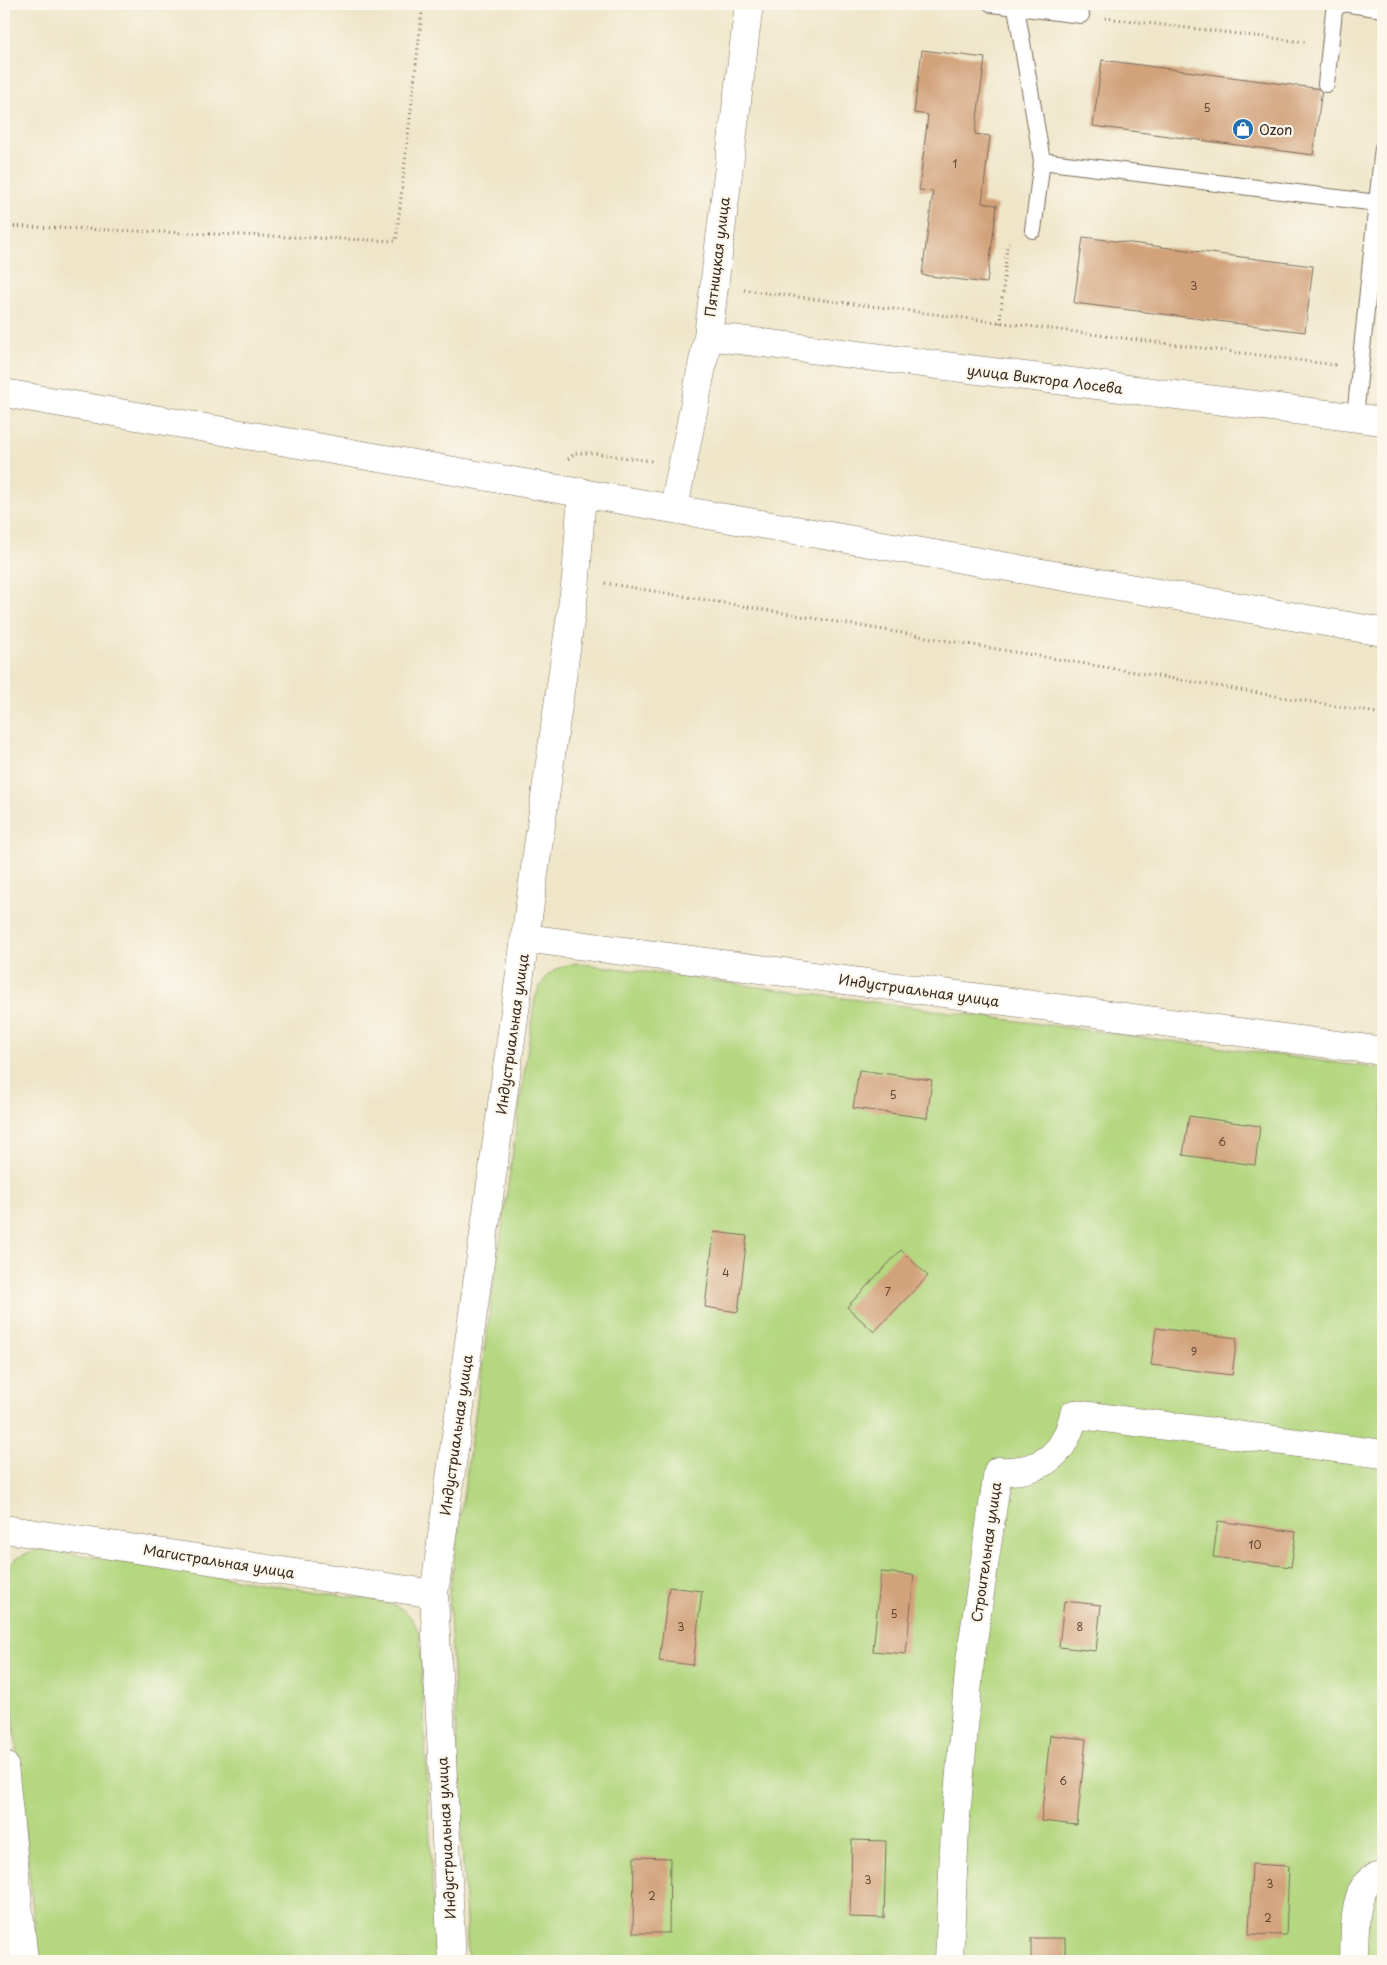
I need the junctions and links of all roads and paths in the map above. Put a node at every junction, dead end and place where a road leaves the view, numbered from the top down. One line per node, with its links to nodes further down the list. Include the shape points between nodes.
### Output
1 (423, 4): 14 (path, via 396,241)
2 (749, 4): 16 (street, Пятницкая улица)
3 (992, 4): 6 (lane)
4 (1344, 4): 9 (lane, via 1338,5 1334,11)
5 (1349, 4): 7 (lane)
6 (1016, 7): 8 (lane); 12 (lane)
7 (1383, 8)
8 (1081, 15): 9 (path)
9 (1330, 45): 10 (lane)
10 (1326, 84)
11 (1383, 148): 13 (lane)
12 (1042, 161): 13 (lane); 15 (lane)
13 (1377, 203): 19 (lane)
14 (4, 226)
15 (1033, 230): 17 (path, via 1013,239 1007,247)
16 (714, 287): 17 (path); 18 (street, Пятницкая улица)
17 (1000, 323): 19 (path)
18 (708, 336): 21 (street, улица Виктора Лосева); 23 (street, Пятницкая улица)
19 (1360, 368): 21 (lane)
20 (4, 392): 24 (street)
21 (1355, 417): 22 (street, улица Виктора Лосева)
22 (1383, 421)
23 (682, 466): 24 (path, via 592,453 575,454 564,462); 25 (street, Пятницкая улица)
24 (571, 490): 25 (street); 26 (street)
25 (674, 508): 27 (street)
26 (576, 578): 28 (path); 29 (street)
27 (1383, 632)
28 (1383, 714)
29 (525, 938): 30 (street, Индустриальная улица); 33 (street, Индустриальная улица)
30 (1383, 1051)
31 (1383, 1454): 38 (street, Строительная улица, via 1074,1414 1062,1447 1049,1460 1016,1472 998,1471 970,1661)
32 (4, 1529): 33 (street, Магистральная улица)
33 (434, 1594): 37 (street, Индустриальная улица)
34 (4, 1765): 36 (street)
35 (1383, 1876): 39 (street, via 1372,1878 1362,1890 1357,1906)
36 (24, 1961)
37 (452, 1961)
38 (949, 1961)
39 (1354, 1961)

